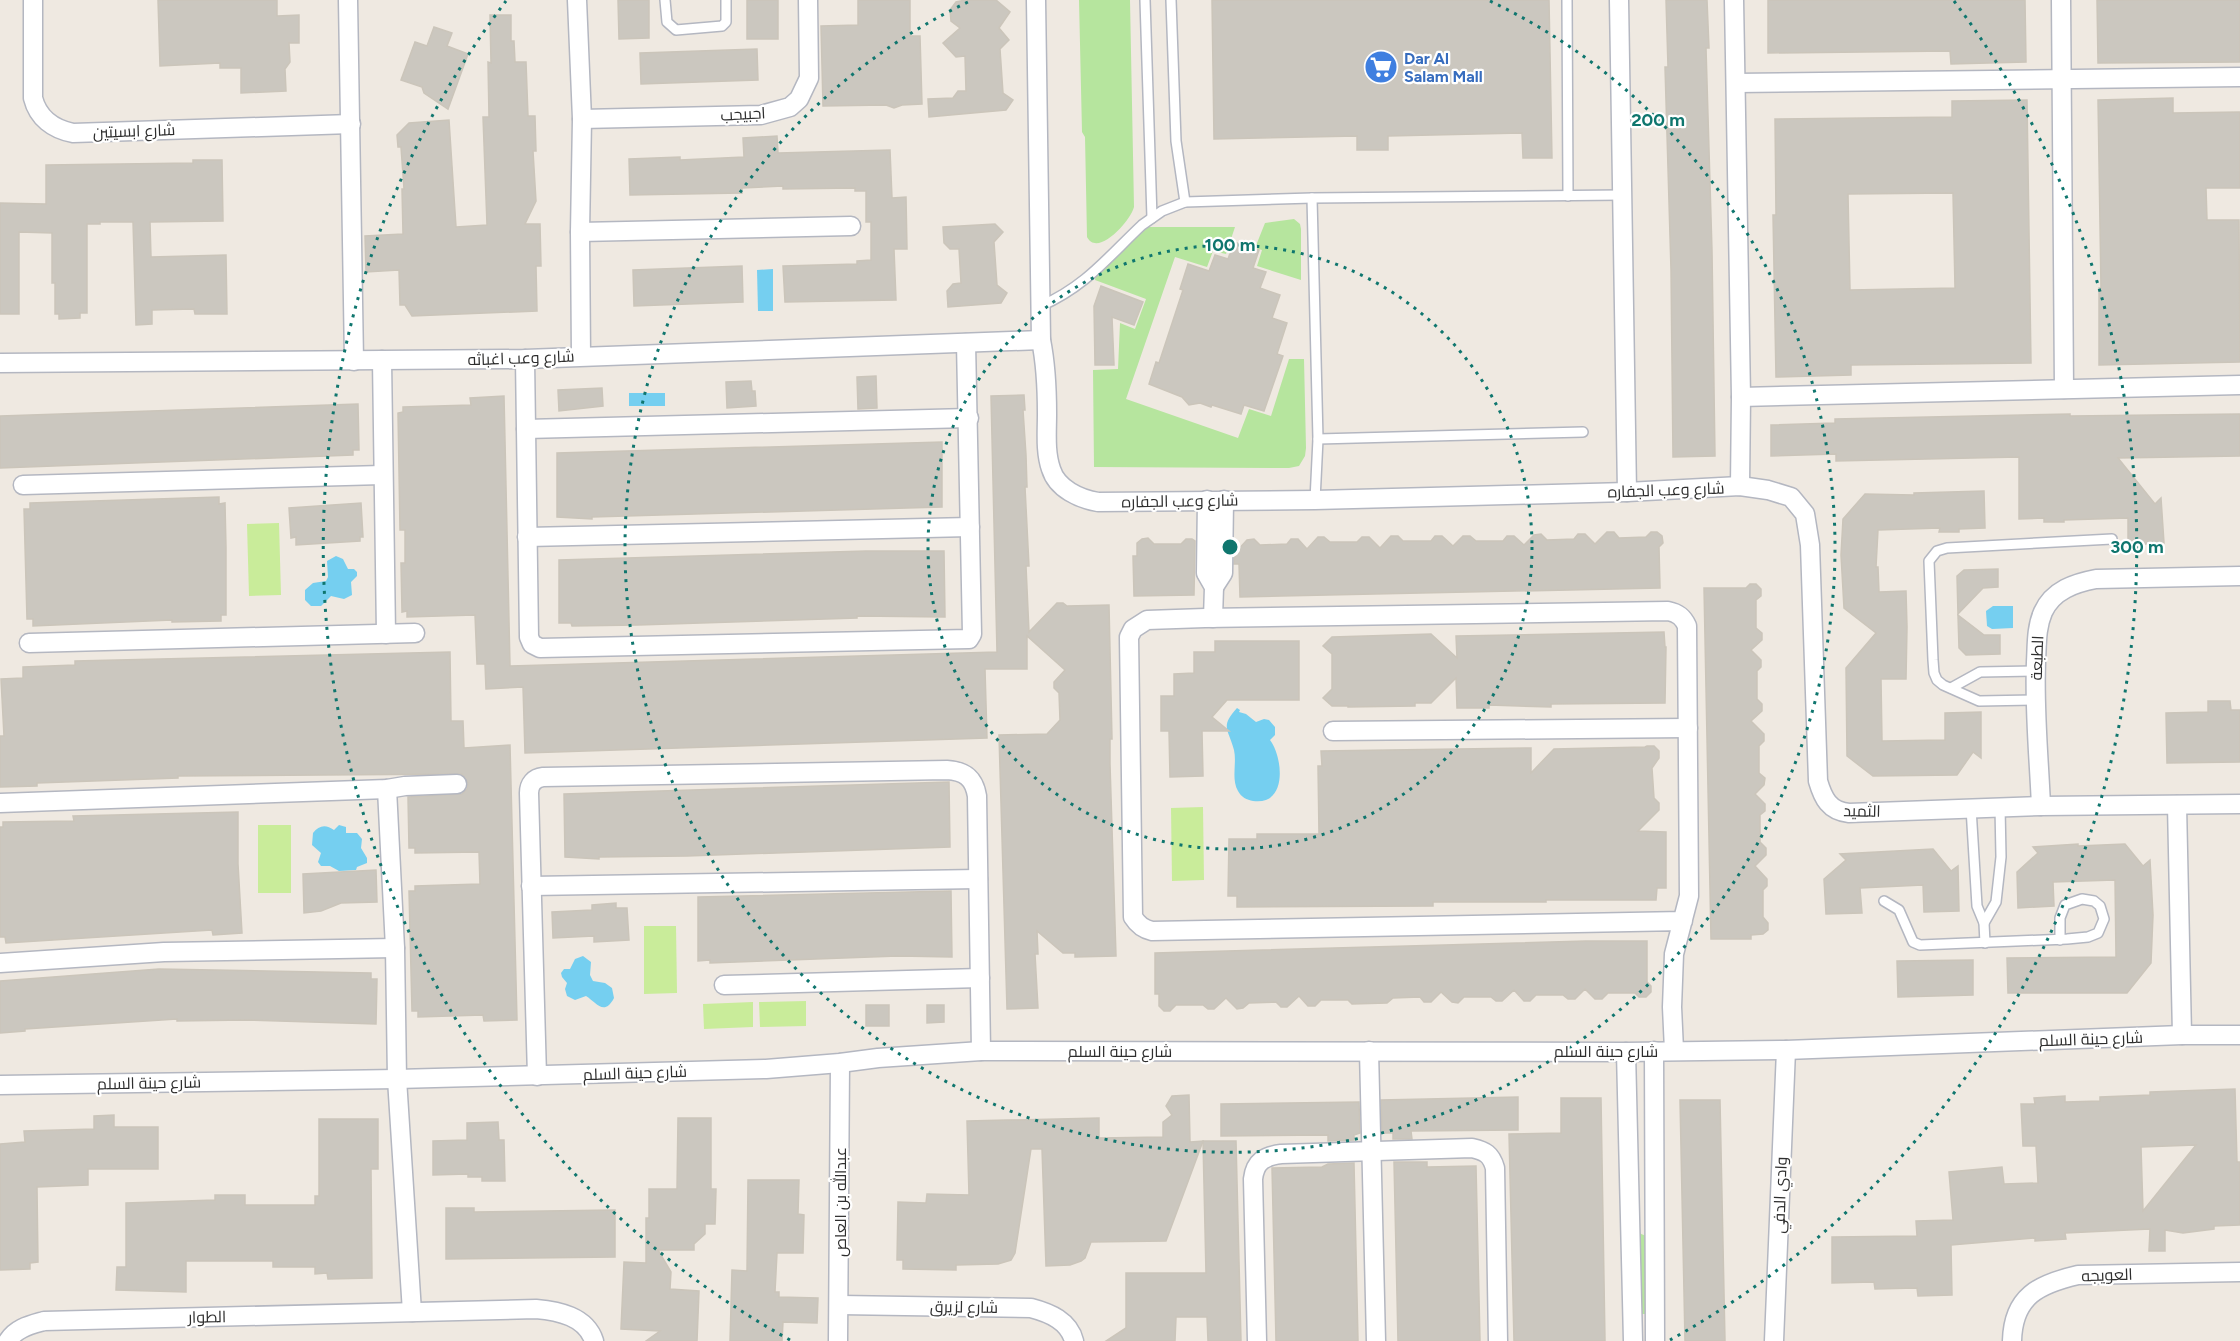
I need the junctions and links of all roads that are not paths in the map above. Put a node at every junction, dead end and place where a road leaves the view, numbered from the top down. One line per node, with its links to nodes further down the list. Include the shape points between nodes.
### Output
1 (33, 0): 18 (street, شارع ابسيتين, via 33,98 42,117 61,131)
2 (348, 0): 18 (street)
3 (577, 0): 17 (street)
4 (666, 0): 5 (lane, via 667,22 675,30 722,26 726,22)
5 (726, 0)
6 (808, 0): 17 (street, اجبيجب, via 809,78 800,99 790,106 761,115)
7 (1036, 0): 26 (street, شارع وعب الجفاره)
8 (1145, 0): 23 (lane)
9 (1171, 0): 22 (lane, via 1176,141)
10 (1567, 0): 20 (lane)
11 (1619, 0): 19 (street)
12 (1734, 0): 16 (street)
13 (2061, 0): 15 (street)
14 (2240, 77): 15 (street)
15 (2062, 79): 16 (street); 35 (street)
16 (1736, 84): 36 (street)
17 (582, 119): 25 (street)
18 (351, 124): 32 (street)
19 (1622, 195): 20 (lane); 44 (street)
20 (1568, 196): 21 (lane)
21 (1312, 198): 22 (lane); 40 (lane)
22 (1185, 202): 23 (lane)
23 (1152, 218): 26 (lane, via 1087,279)
24 (851, 225): 25 (street)
25 (580, 232): 29 (street)
26 (1041, 306): 27 (street, شارع وعب الجفاره)
27 (1041, 340): 28 (street, شارع وعب اغباثه); 46 (street, شارع وعب الجفاره, via 1047,382 1047,450 1051,471 1059,483 1084,500 1098,502)
28 (966, 343): 29 (street, شارع وعب اغباثه); 37 (street)
29 (581, 356): 30 (street, شارع وعب اغباثه)
30 (525, 359): 31 (street, شارع وعب اغباثه); 38 (street)
31 (382, 360): 32 (street, شارع وعب اغباثه); 41 (street)
32 (354, 361): 33 (street, شارع وعب اغباثه)
33 (0, 363)
34 (2240, 386): 35 (street)
35 (2064, 389): 36 (street)
36 (1741, 397): 43 (street)
37 (969, 418): 38 (street); 48 (street)
38 (526, 429): 49 (street)
39 (1583, 432): 40 (lane)
40 (1318, 439): 47 (lane)
41 (382, 476): 42 (street); 54 (street)
42 (23, 485)
43 (1740, 486): 44 (street, شارع وعب الجفاره); 45 (street, شارع وعب الجفاره)
44 (1627, 492): 47 (street, شارع وعب الجفاره)
45 (1791, 497): 68 (street, الثميد, via 1805,514 1809,545 1818,780 1823,796 1840,812)
46 (1216, 500): 47 (street, شارع وعب الجفاره); 52 (street, via 1206,573 1214,587)
47 (1315, 500)
48 (970, 527): 49 (street); 49 (street, via 969,639 540,648 529,637)
49 (527, 537)
50 (2112, 539): 57 (lane, via 1947,548 1933,555 1928,569 1934,673 1943,685)
51 (2240, 576): 56 (street, الطبعة, via 2096,579 2074,583 2057,594 2044,610 2037,630)
52 (1213, 618): 59 (street, via 1668,610 1676,612 1687,626); 72 (street, via 1147,620 1133,629 1129,637 1133,917 1140,926 1152,931)
53 (415, 633): 54 (street)
54 (386, 634): 55 (street)
55 (29, 643)
56 (2036, 671): 57 (lane, via 1980,672); 58 (street, الطبعة)
57 (1952, 688): 58 (lane, via 1979,700)
58 (2036, 700): 66 (street, الطبعة)
59 (1688, 728): 60 (street); 72 (street, via 1689,896)
60 (1333, 731)
61 (457, 784): 62 (street)
62 (387, 789): 63 (street); 76 (street)
63 (0, 802)
64 (2240, 804): 65 (street, الثميد)
65 (2177, 805): 66 (street, الثميد); 80 (street)
66 (2041, 806): 67 (street, الثميد)
67 (2000, 807): 68 (street, الثميد); 73 (lane, via 2001,857 1996,902)
68 (1971, 808): 73 (lane, via 1977,906)
69 (978, 879): 70 (street); 70 (street, via 975,785 958,770 923,770 538,777 529,788); 78 (street)
70 (531, 886): 89 (street)
71 (1884, 901): 75 (lane, via 1899,910 1913,942 1920,945)
72 (1683, 921): 82 (street, via 1674,954)
73 (1984, 923): 75 (lane)
74 (2060, 940): 74 (lane, via 2088,938 2098,933 2104,919 2100,906 2082,898 2065,905 2060,918); 75 (lane)
75 (1985, 943)
76 (395, 948): 77 (street, via 164,952); 90 (street)
77 (0, 963)
78 (980, 978): 79 (street); 86 (street)
79 (724, 985)
80 (2182, 1035): 81 (street, شارع حينة السلم); 83 (street, شارع حينة السلم)
81 (2240, 1035)
82 (1674, 1050): 83 (street, شارع حينة السلم); 85 (street, شارع حينة السلم)
83 (1786, 1050): 105 (street, وادي الدفي)
84 (1369, 1051): 86 (street, شارع حينة السلم); 87 (street, شارع حينة السلم); 92 (street)
85 (1654, 1051): 87 (street, شارع حينة السلم); 104 (street)
86 (981, 1052): 88 (street, شارع حينة السلم)
87 (1626, 1052): 103 (street)
88 (840, 1063): 89 (street, شارع حينة السلم, via 766,1070); 94 (street, عبدالله بن العاص)
89 (537, 1076): 90 (street, شارع حينة السلم)
90 (398, 1079): 91 (street, شارع حينة السلم); 95 (street)
91 (0, 1085)
92 (1371, 1150): 100 (street, via 1275,1155 1260,1161 1254,1170); 101 (street); 102 (street, via 1472,1148 1482,1150 1493,1160)
93 (2240, 1272): 106 (street, العويجه, via 2078,1275 2052,1281 2031,1291 2019,1311)
94 (840, 1305): 98 (street, عبدالله بن العاص); 99 (street, شارع لزيرق, via 1031,1308 1061,1321 1072,1331)
95 (412, 1312): 96 (street, الطوار, via 44,1321 26,1325); 97 (street, الطوار, via 560,1311 579,1321)
96 (8, 1341)
97 (594, 1341)
98 (838, 1341)
99 (1074, 1341)
100 (1257, 1341)
101 (1376, 1341)
102 (1498, 1341)
103 (1633, 1341)
104 (1655, 1341)
105 (1774, 1341)
106 (2012, 1341)

